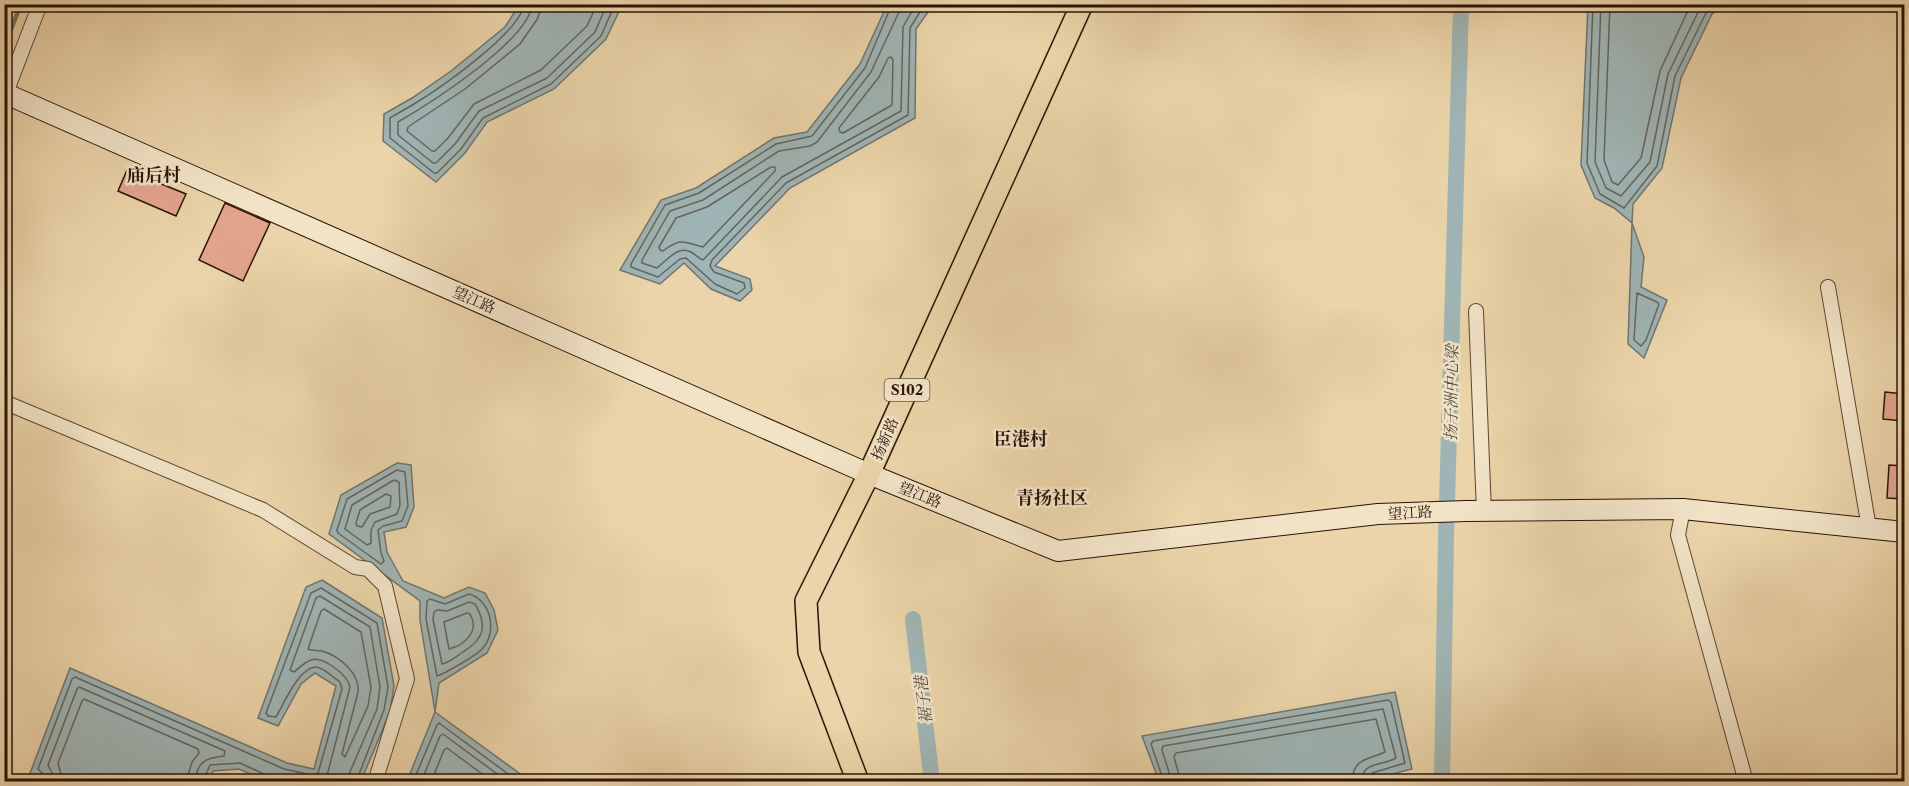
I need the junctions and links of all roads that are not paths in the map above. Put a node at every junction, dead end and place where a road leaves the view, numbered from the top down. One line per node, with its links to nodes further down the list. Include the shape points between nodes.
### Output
1 (40, 4): 3 (street)
2 (1082, 4): 7 (main road, 扬新路 / S102)
3 (5, 95): 7 (street, 望江路)
4 (1828, 287): 10 (street)
5 (1476, 310): 9 (street)
6 (4, 402): 12 (street, via 263,510 355,567 368,569 385,586 407,679)
7 (869, 474): 9 (street, 望江路, via 1058,551 1378,514); 13 (main road, 扬新路 / S102, via 806,601 809,652)
8 (1683, 509): 9 (street, 望江路); 10 (street, 望江路); 14 (street, via 1678,535)
9 (1475, 511)
10 (1869, 528): 11 (street, 望江路)
11 (1905, 532)
12 (375, 782)
13 (858, 782)
14 (1746, 782)

